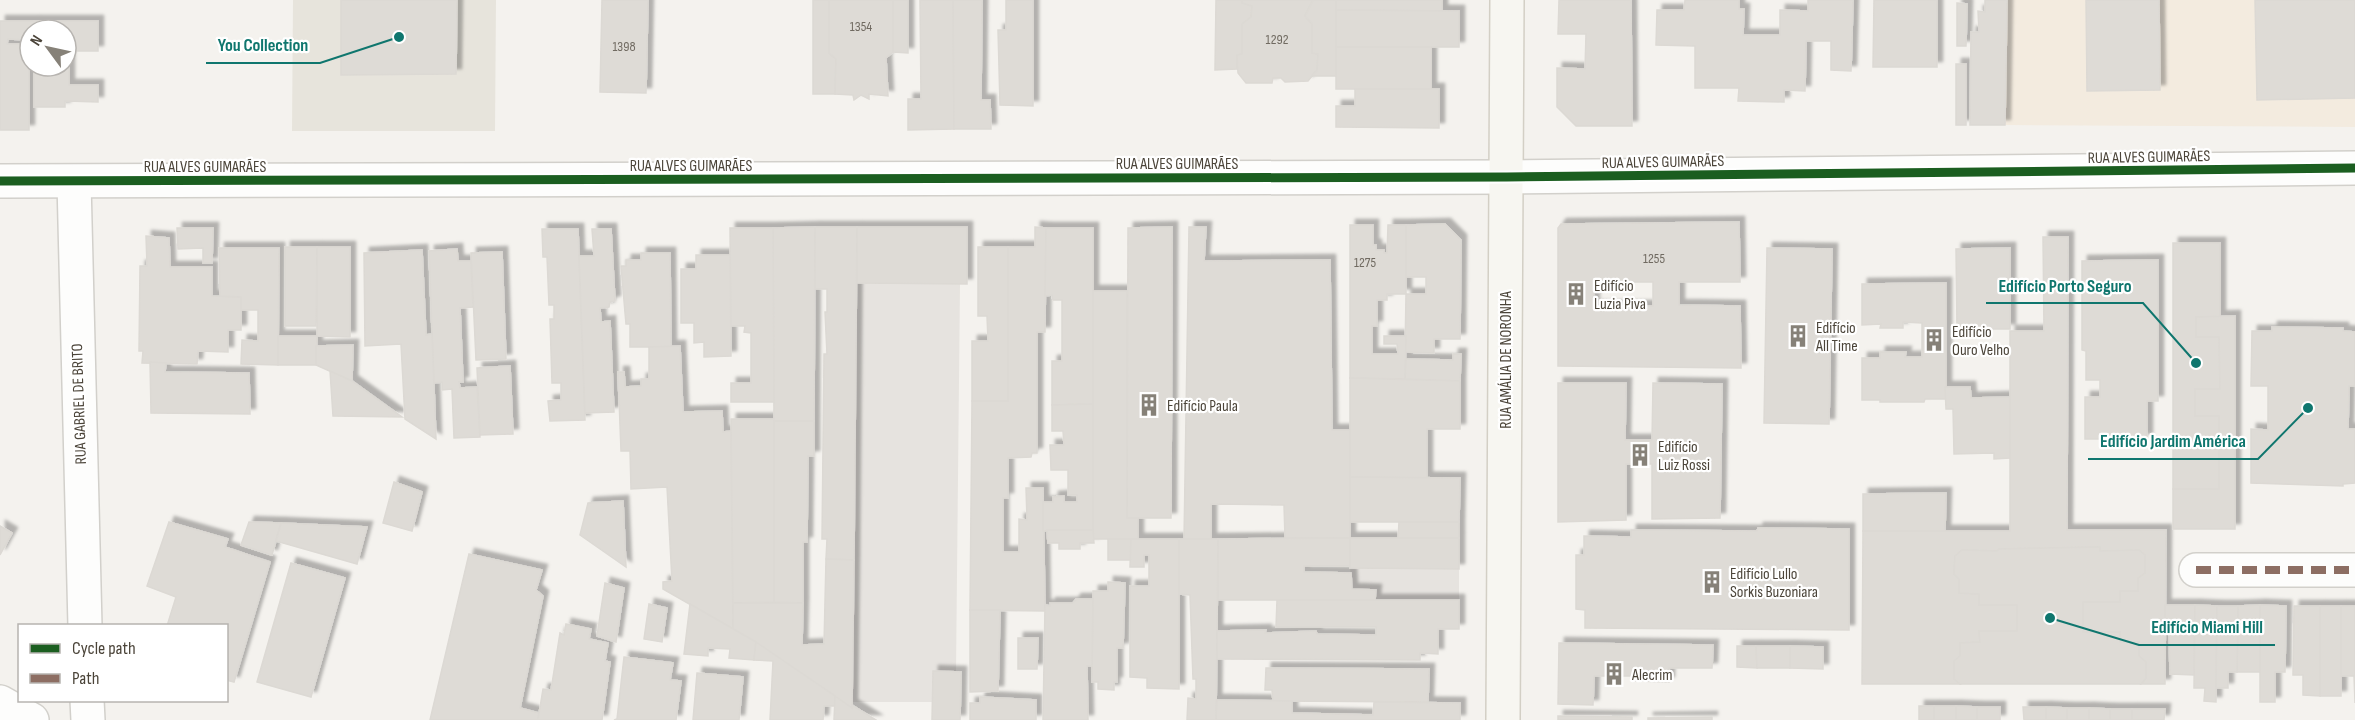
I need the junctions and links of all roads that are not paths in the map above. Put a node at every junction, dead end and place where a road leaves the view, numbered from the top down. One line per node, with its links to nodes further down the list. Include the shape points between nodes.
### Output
1 (1507, 0): 3 (street, RUA AMÁLIA DE NORONHA)
2 (2355, 168): 3 (street, RUA ALVES GUIMARÃES)
3 (1507, 177): 5 (street, RUA ALVES GUIMARÃES); 13 (street, RUA AMÁLIA DE NORONHA)
4 (0, 181): 5 (street, RUA ALVES GUIMARÃES)
5 (74, 182): 8 (street, RUA GABRIEL DE BRITO)
6 (2196, 570): 7 (street)
7 (2355, 570)
8 (85, 624)
9 (0, 702): 11 (street)
10 (87, 702): 12 (street)
11 (32, 720)
12 (88, 720)
13 (1503, 720)

